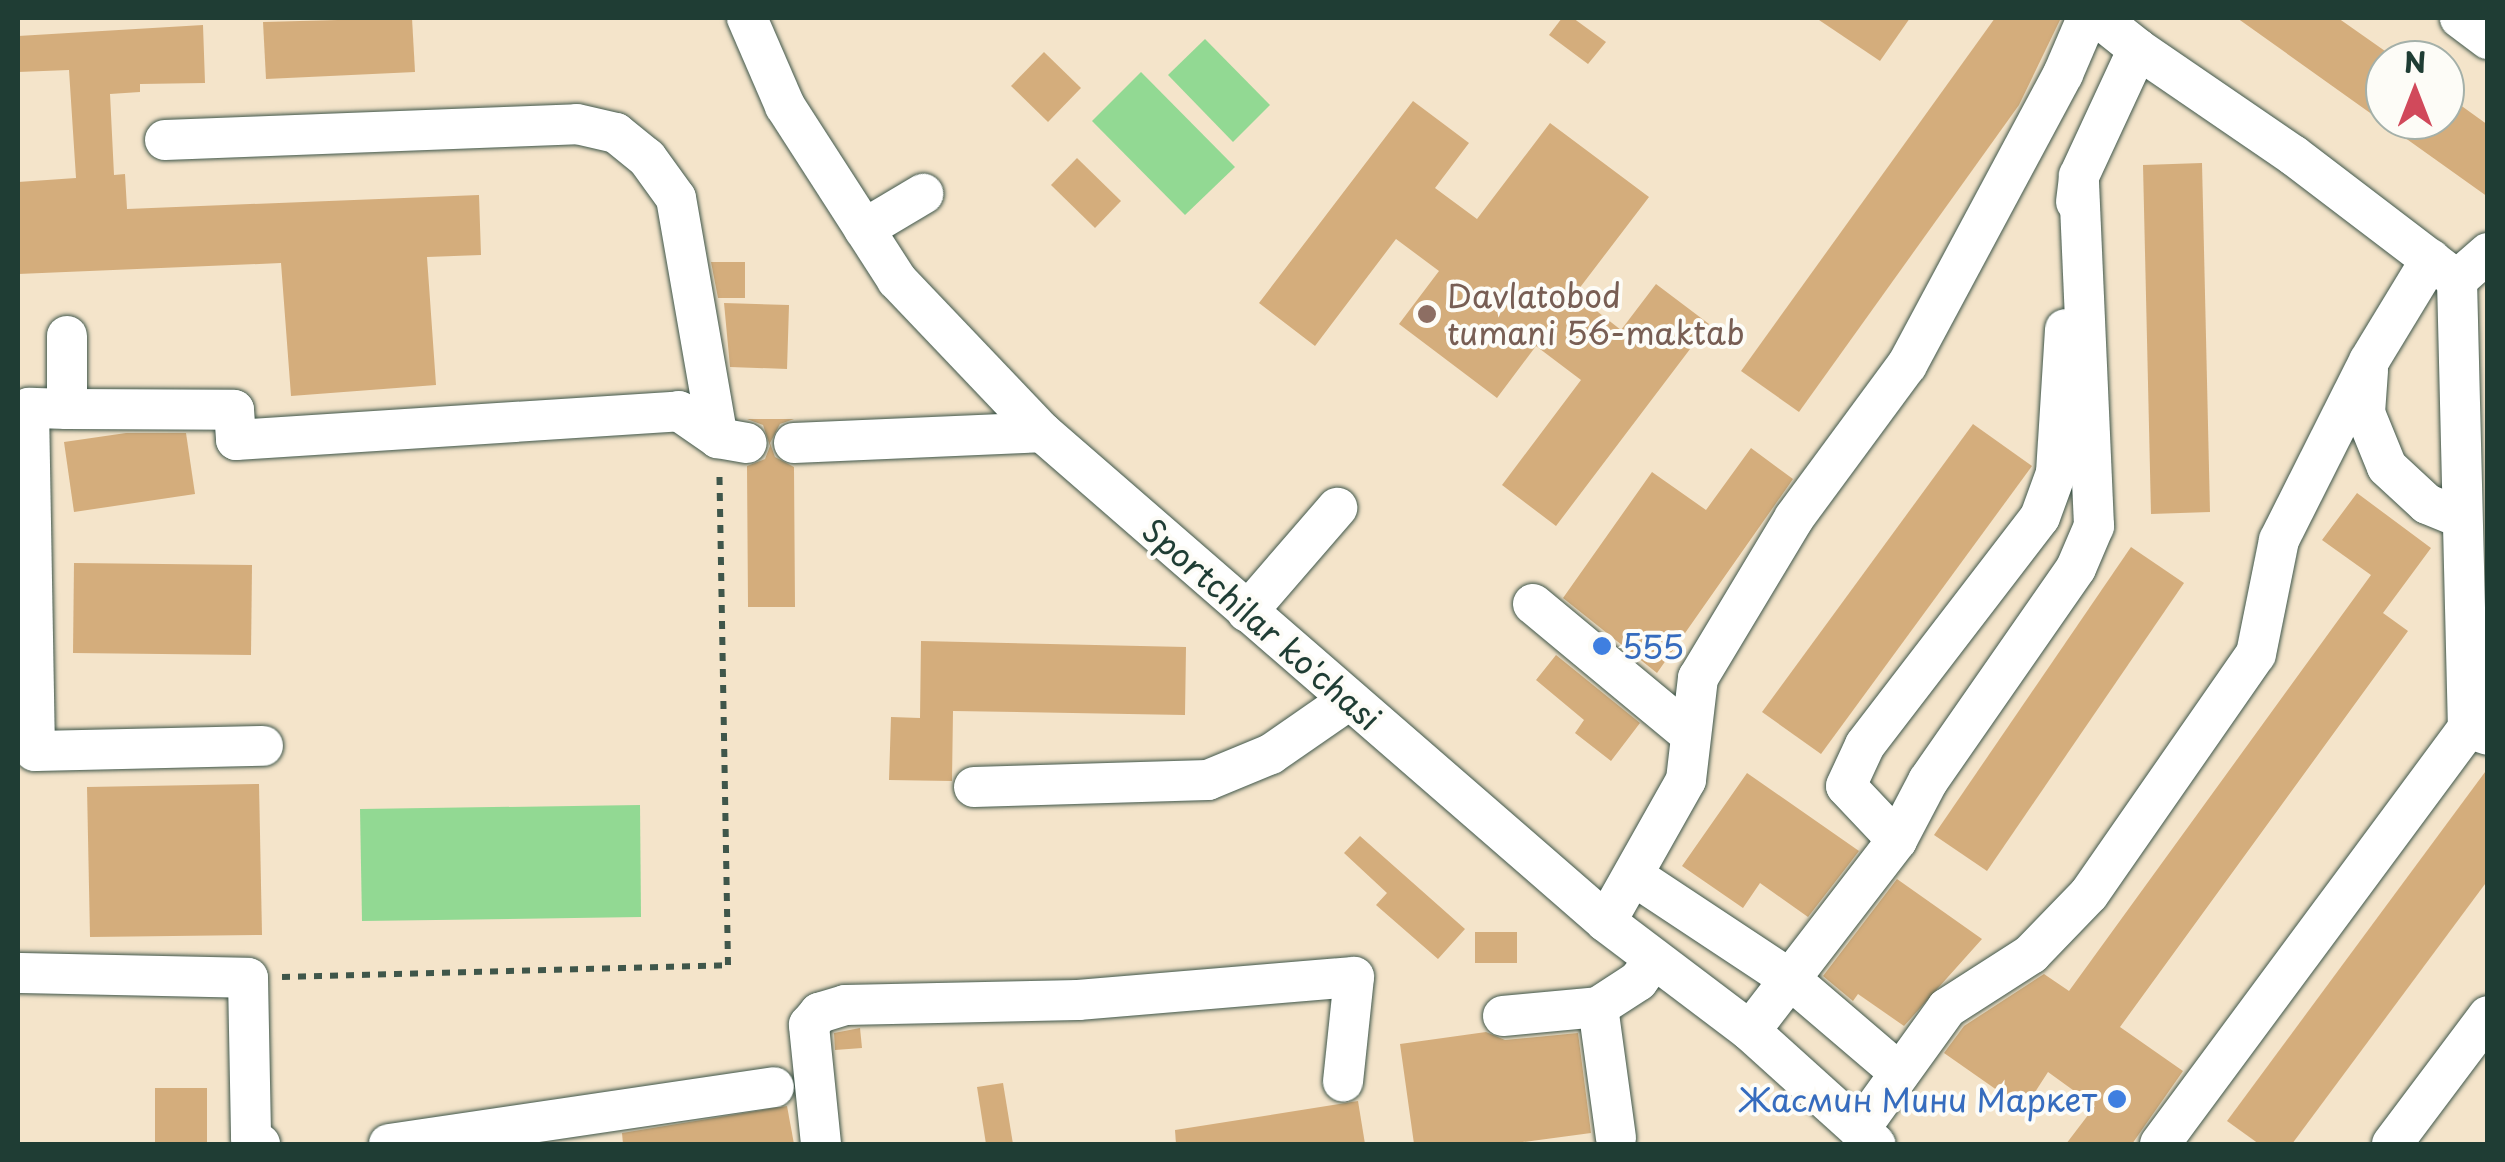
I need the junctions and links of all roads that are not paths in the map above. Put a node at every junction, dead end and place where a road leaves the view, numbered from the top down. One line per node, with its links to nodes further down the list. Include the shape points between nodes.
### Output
1 (747, 18): 10 (street, Sportchilar ko'chasi, via 784,106)
2 (2087, 18): 24 (street, via 1906,365 1741,598 1698,678)
3 (2100, 18): 6 (street)
4 (2460, 18): 5 (street)
5 (2488, 39)
6 (2138, 49): 8 (street); 12 (street)
7 (165, 140): 15 (street, via 577,124 616,134 647,158 676,198 733,441 679,411 236,440 234,410)
8 (2079, 176): 28 (street, via 2094,526 2076,568 1928,781); 28 (street, via 2056,473 2040,516 1865,744 1846,786)
9 (923, 194): 10 (street)
10 (864, 229): 16 (street, Sportchilar ko'chasi, via 897,280)
11 (2488, 253): 12 (street)
12 (2444, 270): 14 (street); 19 (street)
13 (68, 336): 15 (street)
14 (2369, 361): 19 (street, via 2365,414 2388,467 2427,504); 38 (street, via 2280,540 2256,654 2089,894 2030,954 1947,1008)
15 (68, 409): 26 (street, via 29,408)
16 (1042, 432): 17 (street); 21 (street, Sportchilar ko'chasi)
17 (794, 443)
18 (1337, 508): 21 (street)
19 (2461, 518): 23 (street)
20 (1533, 604): 24 (street)
21 (1247, 612): 22 (street, Sportchilar ko'chasi)
22 (1338, 710): 27 (street, via 1271,754 1208,780); 30 (street, Sportchilar ko'chasi)
23 (2478, 732): 46 (street)
24 (1691, 736): 29 (street, via 1686,780)
25 (263, 746): 26 (street)
26 (26, 751)
27 (974, 787)
28 (1897, 840): 33 (street)
29 (1634, 876): 30 (street); 33 (street)
30 (1606, 922): 31 (street, Sportchilar ko'chasi)
31 (1654, 960): 34 (street, via 1638,981); 37 (street, Sportchilar ko'chasi)
32 (18, 973): 43 (street, via 248,978 251,1138)
33 (1791, 980): 37 (street); 38 (street)
34 (1598, 1007): 35 (street); 41 (street)
35 (1503, 1016)
36 (2488, 1016): 47 (street)
37 (1750, 1031): 42 (street, Sportchilar ko'chasi)
38 (1900, 1073): 42 (street)
39 (1343, 1081): 45 (street, via 1354,978 1078,1000 845,1005 818,1012 809,1025)
40 (774, 1086): 44 (street)
41 (1616, 1138)
42 (1867, 1138)
43 (260, 1144)
44 (389, 1144)
45 (821, 1144)
46 (2160, 1144)
47 (2392, 1144)

